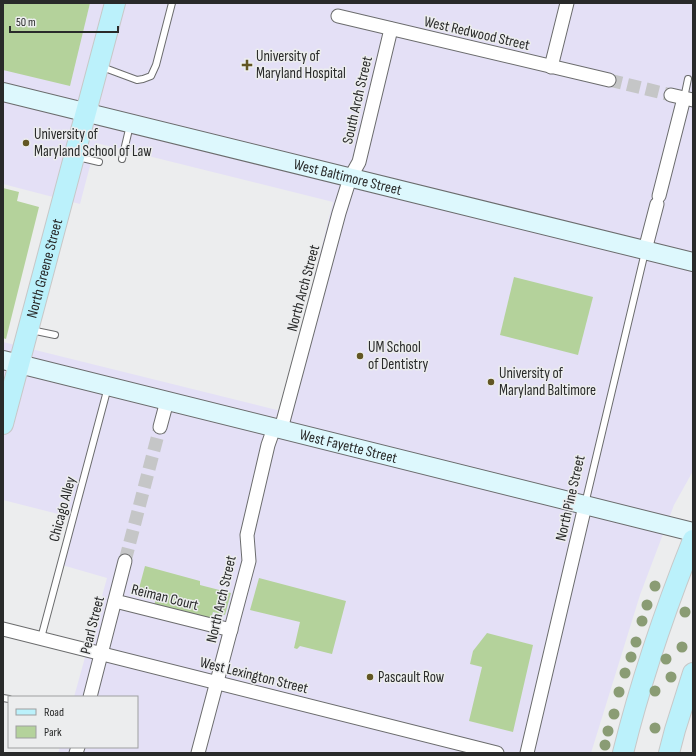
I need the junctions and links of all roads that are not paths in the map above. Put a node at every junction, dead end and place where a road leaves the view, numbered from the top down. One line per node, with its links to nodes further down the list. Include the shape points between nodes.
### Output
1 (115, 3): 6 (main road, North Greene Street)
2 (172, 3): 6 (lane, via 151,76 137,80)
3 (567, 3): 7 (street)
4 (338, 16): 5 (street, West Redwood Street)
5 (390, 29): 7 (street, West Redwood Street); 18 (street, South Arch Street, via 359,162)
6 (98, 66): 13 (main road, North Greene Street)
7 (551, 67): 9 (street, West Redwood Street)
8 (688, 79): 12 (lane)
9 (609, 80)
10 (3, 92): 13 (main road, West Baltimore Street)
11 (671, 95): 12 (street)
12 (688, 99): 19 (street)
13 (86, 112): 14 (main road, West Baltimore Street); 15 (main road, North Greene Street)
14 (130, 123): 16 (lane); 18 (main road, West Baltimore Street)
15 (74, 156): 17 (lane); 21 (main road, North Greene Street)
16 (122, 159)
17 (99, 162)
18 (350, 178): 19 (main road, West Baltimore Street); 28 (street, North Arch Street)
19 (645, 250): 20 (main road, West Baltimore Street); 29 (lane, North Pine Street)
20 (693, 262)
21 (28, 329): 22 (lane); 23 (main road, North Greene Street)
22 (55, 335)
23 (11, 362): 24 (main road, West Fayette Street); 26 (main road, North Greene Street)
24 (108, 386): 25 (main road, West Fayette Street); 36 (lane, Chicago Alley)
25 (167, 401): 27 (street); 28 (main road, West Fayette Street)
26 (3, 424)
27 (160, 427)
28 (277, 429): 29 (main road, West Fayette Street); 35 (street, North Arch Street, via 268,445 247,535 249,562)
29 (585, 506): 30 (main road, West Fayette Street); 43 (street, North Pine Street)
30 (693, 532)
31 (693, 540): 44 (main road, via 665,612)
32 (125, 561): 33 (street, Pearl Street)
33 (115, 601): 35 (street, Reiman Court); 37 (street, Pearl Street)
34 (3, 629): 36 (street, West Lexington Street)
35 (231, 630): 39 (street, North Arch Street)
36 (41, 638): 37 (street, West Lexington Street)
37 (101, 654): 39 (street, West Lexington Street); 40 (street, Pearl Street)
38 (693, 673): 45 (main road)
39 (217, 682): 41 (street, North Arch Street); 42 (street, West Lexington Street)
40 (90, 696)
41 (198, 753)
42 (497, 753)
43 (527, 753)
44 (623, 753)
45 (670, 753)

